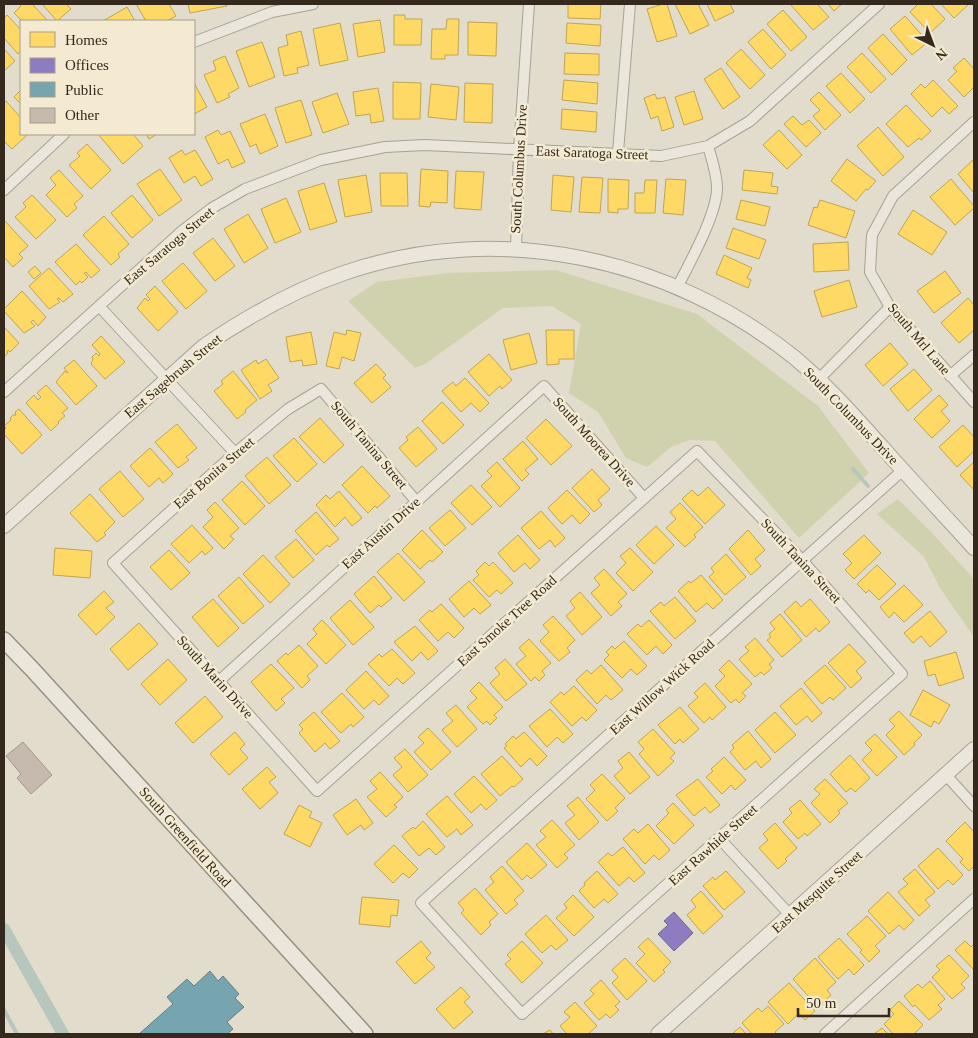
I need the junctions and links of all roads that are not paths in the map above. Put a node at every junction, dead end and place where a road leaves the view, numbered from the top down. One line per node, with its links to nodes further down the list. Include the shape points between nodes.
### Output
1 (313, 4): 5 (street)
2 (529, 4): 10 (street, South Columbus Drive)
3 (630, 4): 11 (street)
4 (879, 4): 9 (street, East Saratoga Street, via 750,121)
5 (270, 8): 6 (street)
6 (195, 42)
7 (974, 122): 16 (street, South Mrl Lane, via 893,196 872,235 870,272)
8 (63, 135): 12 (street)
9 (708, 146): 11 (street, East Saratoga Street, via 662,156); 14 (street, via 717,189 714,206)
10 (519, 150): 11 (street, East Saratoga Street); 13 (street, South Columbus Drive); 15 (street, East Saratoga Street, via 425,145 385,147 321,160 285,173 245,189 212,208)
11 (618, 152)
12 (4, 190)
13 (516, 249): 14 (street, South Columbus Drive, via 621,267); 19 (street, East Sagebrush Street, via 441,252 375,264 325,280 237,324 204,346)
14 (678, 286): 20 (street, South Columbus Drive, via 742,320)
15 (99, 306): 19 (street); 23 (street, East Saratoga Street)
16 (890, 307): 18 (street, South Mrl Lane); 20 (street)
17 (974, 354): 18 (street)
18 (950, 376): 24 (street, South Mrl Lane)
19 (166, 379): 26 (street); 30 (street, East Sagebrush Street)
20 (819, 379): 27 (street, South Columbus Drive)
21 (544, 386): 28 (street, South Moorea Drive); 29 (street, East Austin Drive)
22 (321, 389): 26 (street, East Bonita Street, via 288,409); 29 (street, South Tanina Street)
23 (4, 392)
24 (974, 402)
25 (697, 451): 28 (street, East Smoke Tree Road); 32 (street, South Tanina Street)
26 (235, 453): 33 (street, East Bonita Street)
27 (903, 470): 31 (street, South Columbus Drive); 32 (street, East Willow Wick Road)
28 (644, 498): 39 (street, East Smoke Tree Road)
29 (416, 502): 36 (street, East Austin Drive)
30 (4, 526)
31 (974, 548)
32 (802, 560): 35 (street, South Tanina Street); 44 (street, East Willow Wick Road, via 421,903)
33 (113, 563): 36 (street, South Marin Drive)
34 (4, 640): 45 (main road, South Greenfield Road)
35 (902, 674): 41 (street, East Rawhide Street)
36 (219, 681): 39 (street, South Marin Drive)
37 (974, 750): 38 (street, East Mesquite Street)
38 (946, 775): 40 (street); 43 (street, East Mesquite Street)
39 (317, 791)
40 (974, 806)
41 (720, 838): 43 (street); 44 (street, East Rawhide Street)
42 (974, 899): 47 (street)
43 (791, 916): 46 (street, East Mesquite Street)
44 (522, 1014)
45 (365, 1034)
46 (658, 1034)
47 (825, 1034)

